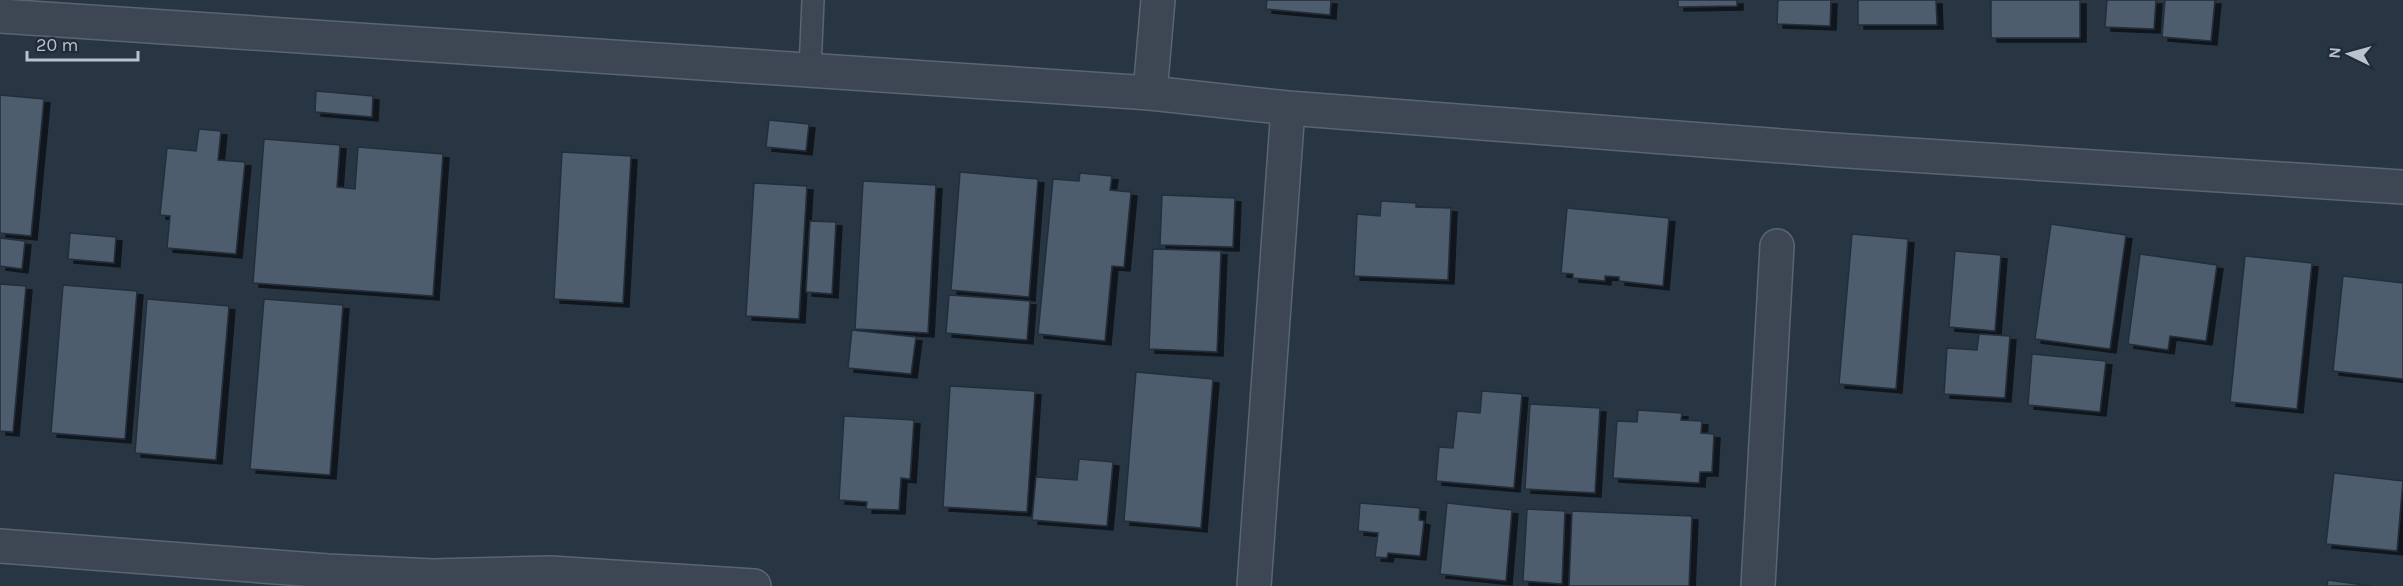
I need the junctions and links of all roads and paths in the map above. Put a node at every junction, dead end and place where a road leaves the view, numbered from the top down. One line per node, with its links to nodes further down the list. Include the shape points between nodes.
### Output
1 (813, 0): 4 (lane)
2 (1158, 0): 5 (street)
3 (0, 16): 4 (street)
4 (810, 70): 5 (street)
5 (1150, 93): 6 (street)
6 (1288, 108): 7 (street, via 1833,150); 12 (street)
7 (2403, 187)
8 (1777, 246): 13 (street)
9 (0, 546): 10 (street)
10 (330, 579): 11 (street, via 550,573)
11 (754, 586)
12 (1254, 586)
13 (1758, 586)

